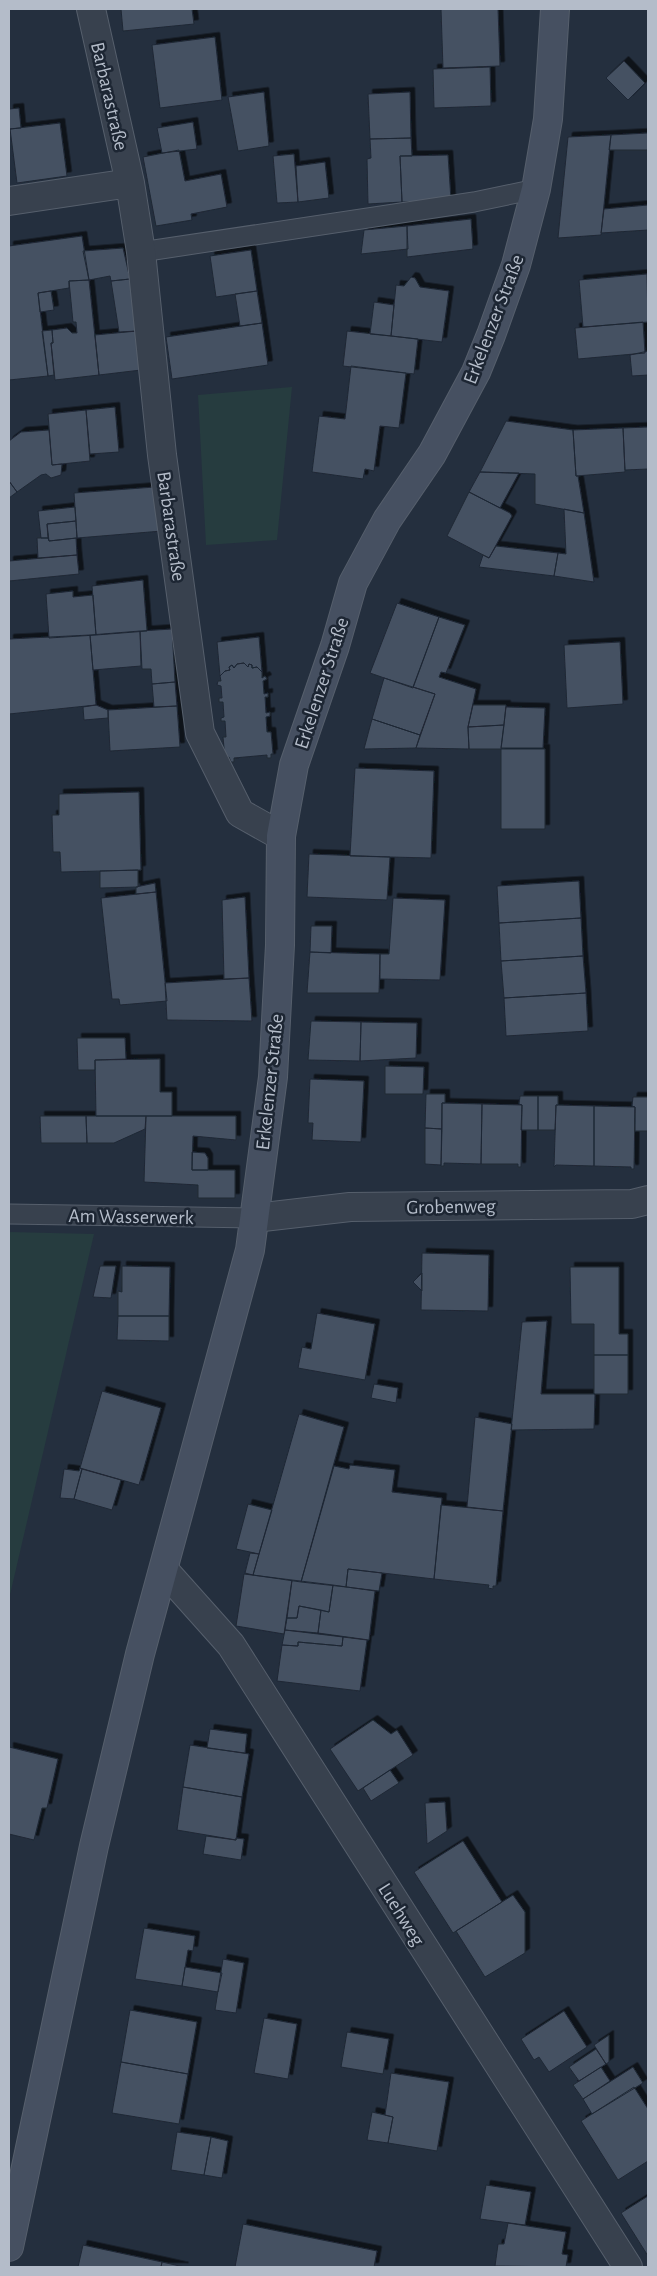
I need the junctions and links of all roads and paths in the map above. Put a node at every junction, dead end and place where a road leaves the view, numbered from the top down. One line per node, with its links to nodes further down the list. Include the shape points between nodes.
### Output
1 (90, 9): 3 (street, Barbarastraße)
2 (555, 9): 4 (main road, Erkelenzer Straße, via 548,119)
3 (130, 184): 5 (street); 6 (street, Barbarastraße)
4 (536, 189): 6 (lane, via 474,202); 7 (main road, Erkelenzer Straße, via 516,265 476,372 432,454 387,520 353,583 294,765)
5 (9, 201)
6 (141, 252): 7 (street, Barbarastraße, via 162,455 200,733 240,813)
7 (281, 836): 10 (main road, Erkelenzer Straße, via 274,1077)
8 (648, 1200): 10 (street, Grobenweg, via 632,1204 350,1207)
9 (9, 1214): 10 (lane, Am Wasserwerk)
10 (254, 1218): 11 (main road, Erkelenzer Straße, via 250,1250)
11 (164, 1570): 12 (main road, Erkelenzer Straße, via 140,1654 94,1846); 13 (street, Luehweg, via 231,1645)
12 (9, 2247)
13 (628, 2267)

